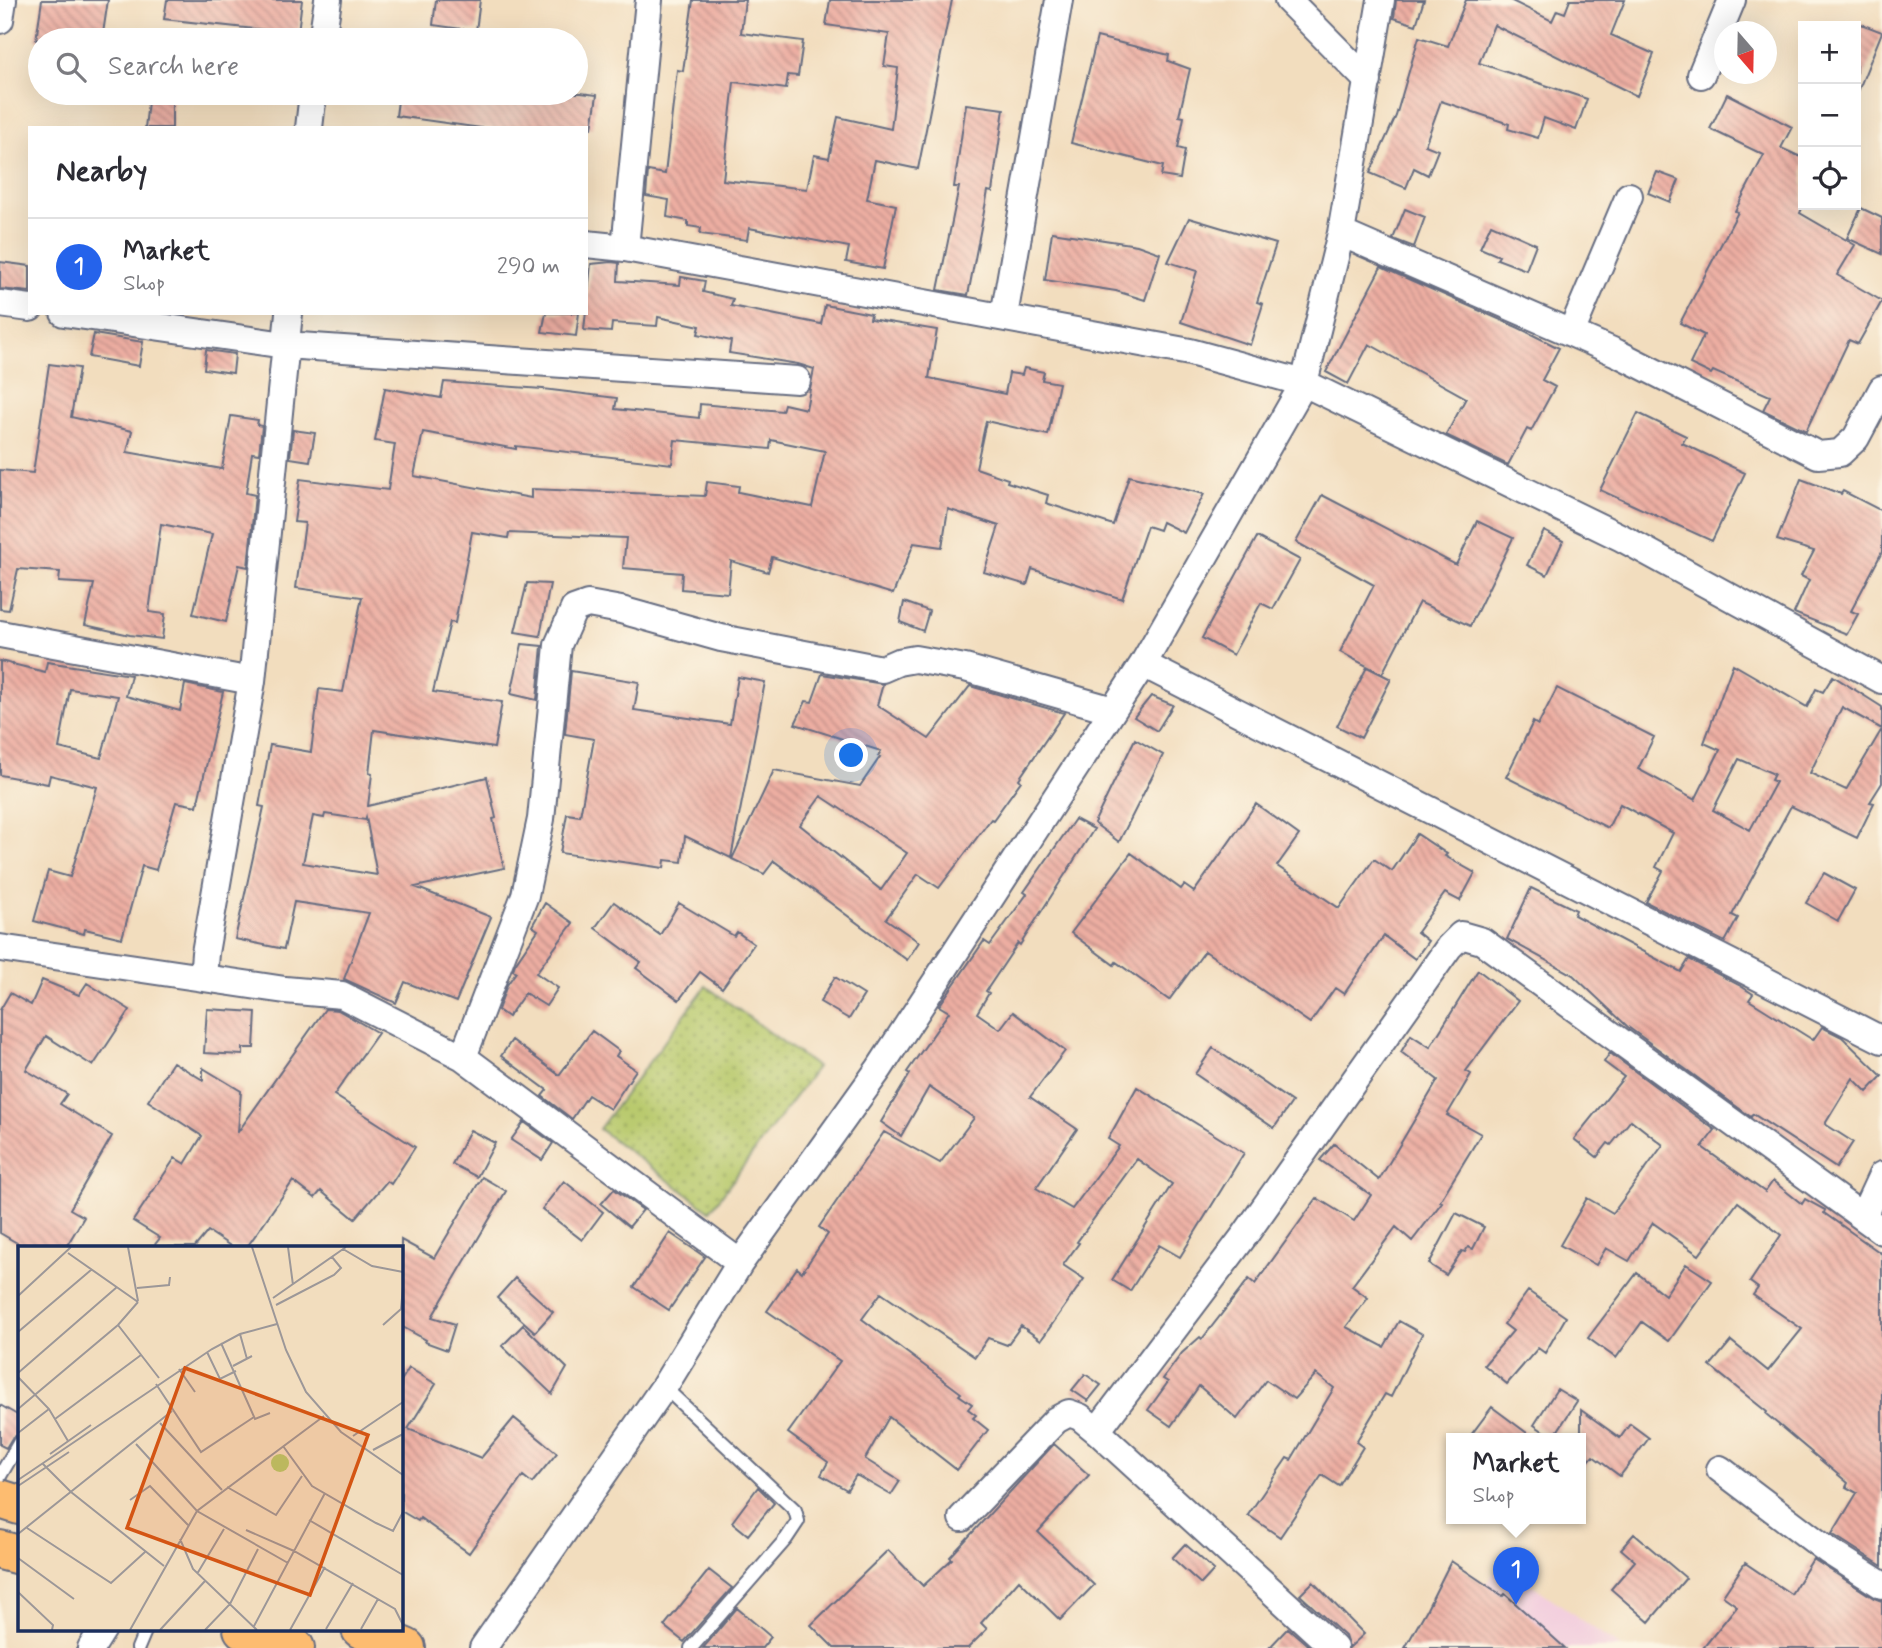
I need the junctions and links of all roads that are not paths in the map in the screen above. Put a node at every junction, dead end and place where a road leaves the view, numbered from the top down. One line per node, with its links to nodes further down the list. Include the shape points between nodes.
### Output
1 (3, 0): 8 (street)
2 (328, 0): 9 (street)
3 (649, 0): 17 (street)
4 (1059, 0): 22 (street)
5 (1288, 0): 11 (street)
6 (1381, 0): 11 (street)
7 (1732, 0): 10 (street)
8 (0, 20)
9 (324, 28)
10 (1701, 75)
11 (1368, 81): 15 (street)
12 (312, 105): 13 (street)
13 (309, 126)
14 (1629, 196): 23 (street)
15 (1340, 233): 23 (street); 26 (street)
16 (588, 244): 17 (street)
17 (625, 248): 22 (street)
18 (0, 304): 19 (street)
19 (28, 308)
20 (78, 315): 24 (street)
21 (289, 315): 24 (street)
22 (1004, 316): 26 (street, via 1190,352)
23 (1571, 333): 27 (street, via 1818,455 1840,453 1856,438)
24 (285, 345): 25 (street); 31 (street)
25 (797, 380)
26 (1304, 383): 29 (street); 30 (street, via 1622,538)
27 (1882, 389)
28 (0, 634): 31 (street)
29 (1143, 664): 32 (street); 35 (street)
30 (1882, 680)
31 (252, 681): 34 (street)
32 (1113, 710): 36 (street, via 965,667 915,659 882,669 721,638 621,610 588,604 574,609 558,645 541,819 525,895); 39 (street, via 879,1069)
33 (0, 948): 34 (street)
34 (203, 978): 36 (street, via 342,995)
35 (1882, 1040)
36 (463, 1057): 39 (street)
37 (1882, 1175): 38 (street)
38 (1873, 1223): 41 (street, via 1482,941 1461,936)
39 (740, 1263): 40 (street)
40 (664, 1387): 59 (street); 60 (lane, via 795,1510 798,1521)
41 (1097, 1431): 47 (street, via 1069,1413 1056,1420); 61 (street)
42 (18, 1445): 44 (lane)
43 (1720, 1469): 50 (street, via 1827,1550)
44 (0, 1476)
45 (0, 1499): 46 (highway)
46 (18, 1505)
47 (962, 1518)
48 (0, 1550): 49 (highway)
49 (18, 1555)
50 (1882, 1585)
51 (102, 1630): 55 (street)
52 (146, 1630): 56 (lane)
53 (246, 1630): 57 (highway)
54 (363, 1630): 58 (highway)
55 (91, 1648)
56 (138, 1648)
57 (295, 1648)
58 (406, 1648)
59 (483, 1648)
60 (691, 1648)
61 (1335, 1648)

